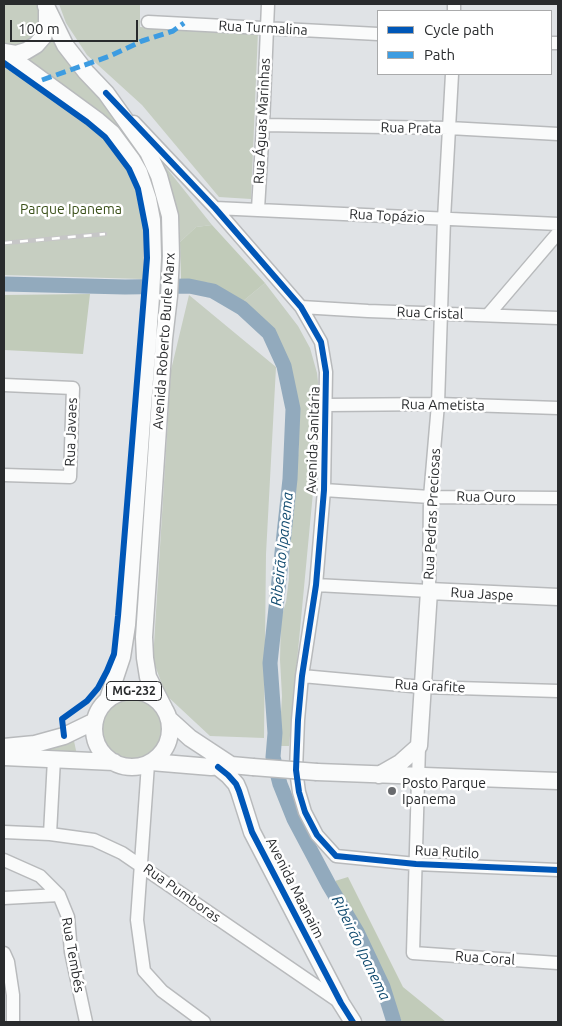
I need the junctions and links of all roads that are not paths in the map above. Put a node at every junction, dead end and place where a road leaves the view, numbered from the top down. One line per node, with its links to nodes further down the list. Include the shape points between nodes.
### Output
1 (268, 4): 4 (street, Rua Águas Marinhas)
2 (46, 5): 6 (main road, MG-232, via 47,27 36,46 16,54); 8 (main road, Avenida Roberto Burle Marx / MG-232, via 65,45)
3 (148, 22): 4 (street, Rua Turmalina)
4 (267, 28): 5 (street, Rua Turmalina); 9 (street, Rua Águas Marinhas)
5 (377, 34)
6 (4, 52): 35 (main road, Avenida Roberto Burle Marx / MG-232, via 112,133 139,172 152,220 153,257 127,625 122,657)
7 (452, 75): 10 (street, Rua Pedras Preciosas)
8 (106, 93): 12 (street, Avenida Sanitária); 36 (main road, Avenida Roberto Burle Marx / MG-232, via 148,152 159,176 170,216 171,256 144,637 148,678)
9 (263, 125): 10 (street, Rua Prata); 13 (street, Rua Águas Marinhas)
10 (449, 128): 11 (street, Rua Prata); 14 (street, Rua Pedras Preciosas)
11 (558, 134)
12 (215, 208): 13 (street, Rua Topázio); 17 (street, Avenida Sanitária)
13 (258, 209): 14 (street, Rua Topázio)
14 (444, 220): 15 (street, Rua Topázio); 18 (street, Rua Pedras Preciosas)
15 (558, 224)
16 (558, 233): 19 (street)
17 (301, 307): 18 (street, Rua Cristal); 23 (street, Avenida Sanitária, via 321,342)
18 (442, 314): 19 (street, Rua Cristal); 22 (street, Rua Pedras Preciosas)
19 (488, 316): 20 (street, Rua Cristal)
20 (558, 318)
21 (4, 385): 25 (street, Rua Javaes, via 73,388 70,477)
22 (438, 404): 23 (street, Rua Ametista); 24 (street, Rua Ametista); 27 (street, Rua Pedras Preciosas)
23 (327, 405): 26 (street, Avenida Sanitária)
24 (558, 408)
25 (4, 474)
26 (324, 490): 27 (street, Rua Ouro); 29 (street, Avenida Sanitária)
27 (430, 497): 28 (street, Rua Ouro); 30 (street, Rua Pedras Preciosas)
28 (558, 498)
29 (316, 585): 30 (street, Rua Jaspe); 32 (street, Avenida Sanitária)
30 (429, 591): 31 (main road, Rua Jaspe); 33 (main road, Rua Pedras Preciosas)
31 (558, 598)
32 (302, 676): 33 (street, Rua Grafite); 51 (street, Avenida Sanitária, via 296,770 299,792 316,835)
33 (423, 687): 34 (street, Rua Grafite); 39 (main road, Rua Pedras Preciosas)
34 (558, 691)
35 (108, 699): 36 (main road, MG-232, via 122,692 138,691 153,696); 37 (main road, MG-232)
36 (167, 713): 43 (main road, MG-232, via 171,729 165,748); 44 (main road, via 190,738)
37 (95, 721): 38 (main road, via 64,736 35,744); 42 (main road, via 94,733 98,744)
38 (4, 746)
39 (419, 746): 45 (main road, via 400,763); 46 (street, Rua Pedras Preciosas)
40 (4, 757): 41 (main road)
41 (54, 759): 42 (main road); 50 (street)
42 (114, 762): 43 (main road, via 131,767)
43 (149, 763): 44 (main road); 54 (street)
44 (237, 766): 45 (main road, bridge); 48 (main road, Avenida Maanaim); 48 (main road, Avenida Maanaim, via 232,778)
45 (379, 775): 46 (main road)
46 (417, 777): 47 (main road); 53 (street, Rua Pedras Preciosas)
47 (558, 781)
48 (240, 791): 61 (main road, Avenida Maanaim, via 252,832)
49 (4, 832): 50 (street, Rua Pumboras)
50 (50, 834): 54 (street, Rua Pumboras, via 94,840 122,852)
51 (336, 856): 53 (street, Rua Rutilo)
52 (4, 860): 56 (street, Rua Tembés, via 40,876)
53 (416, 864): 55 (street, Rua Rutilo); 59 (street, Rua Pedras Preciosas)
54 (141, 865): 61 (street, Rua Pumboras); 64 (street, via 137,920 144,971 162,991)
55 (558, 870)
56 (59, 895): 57 (street); 63 (street, Rua Tembés, via 68,917 71,952)
57 (4, 898)
58 (4, 953): 62 (street, via 13,995)
59 (412, 953): 60 (street, Rua Coral)
60 (558, 963)
61 (341, 1004): 65 (main road, Avenida Maanaim)
62 (12, 1022)
63 (86, 1022)
64 (204, 1022)
65 (353, 1022)

